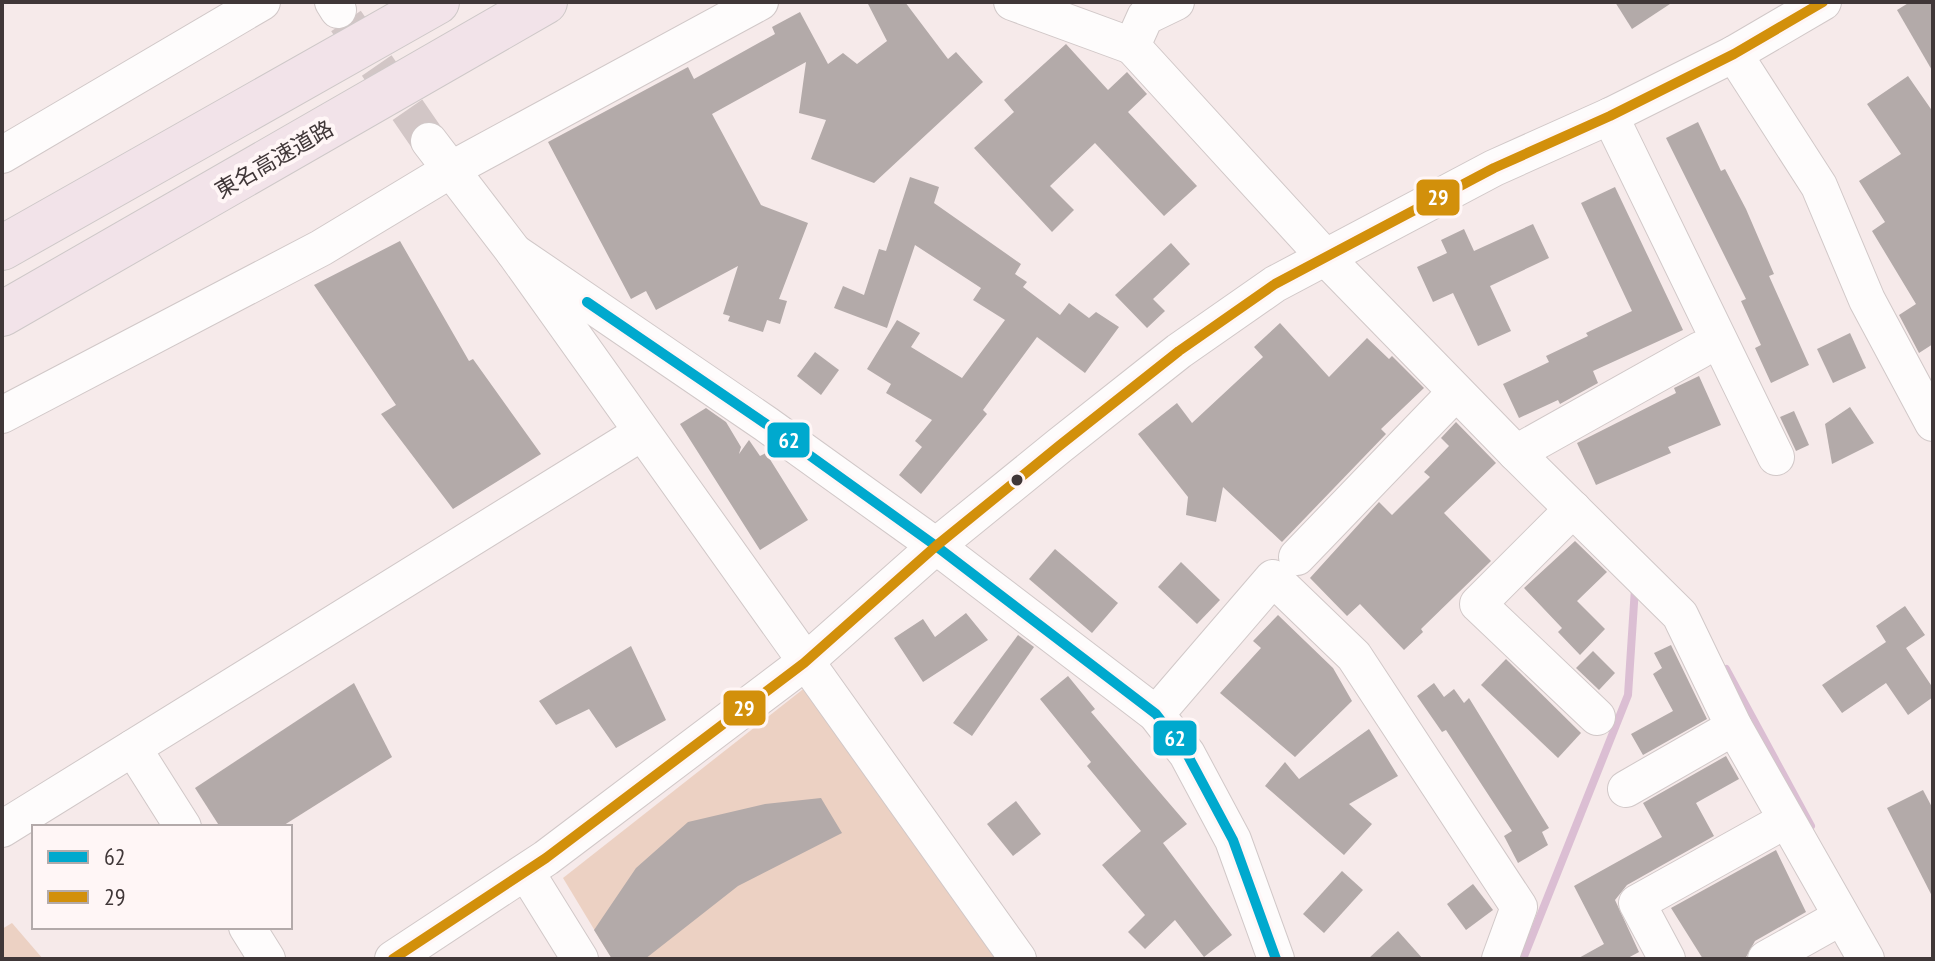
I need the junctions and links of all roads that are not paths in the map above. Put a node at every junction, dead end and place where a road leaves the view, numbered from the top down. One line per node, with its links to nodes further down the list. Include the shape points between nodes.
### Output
1 (262, 2): 12 (street)
2 (437, 2): 14 (highway)
3 (545, 2): 17 (highway, 東名高速道路)
4 (760, 2): 13 (street)
5 (1012, 2): 8 (street)
6 (1176, 2): 8 (street, via 1145,17)
7 (1823, 2): 9 (street)
8 (1132, 46): 15 (street)
9 (1734, 54): 10 (street); 21 (street, via 1819,186 1867,300)
10 (1610, 116): 15 (street, via 1494,168); 24 (street)
11 (429, 141): 13 (street)
12 (2, 155)
13 (452, 169): 16 (street); 20 (street, via 321,248)
14 (2, 248)
15 (1325, 257): 19 (street); 26 (street, via 1275,284 1179,351)
16 (523, 266): 22 (street); 26 (street, via 766,424)
17 (2, 314)
18 (1700, 350): 23 (street)
19 (1456, 392): 23 (street); 27 (street)
20 (2, 415)
21 (1933, 423)
22 (641, 433): 28 (street); 32 (street)
23 (1516, 453): 25 (street)
24 (1776, 457)
25 (1573, 509): 30 (street, via 1478,604); 31 (street, via 1680,615)
26 (936, 546): 28 (street); 29 (street)
27 (1297, 557)
28 (804, 663): 37 (street); 43 (street)
29 (1156, 714): 44 (street, via 1187,754 1233,840); 45 (street, via 1273,578 1354,656 1519,907)
30 (1597, 717)
31 (1734, 727): 33 (street); 34 (street)
32 (133, 748): 35 (street); 36 (street)
33 (1626, 789)
34 (1786, 820): 38 (street); 46 (street, via 1637,903)
35 (182, 825)
36 (2, 829)
37 (526, 872): 41 (street); 42 (street)
38 (1841, 917): 47 (street); 48 (street)
39 (248, 929): 40 (street)
40 (267, 959)
41 (393, 959)
42 (580, 959)
43 (1018, 959)
44 (1276, 959)
45 (1500, 959)
46 (1667, 959)
47 (1766, 959)
48 (1866, 959)

